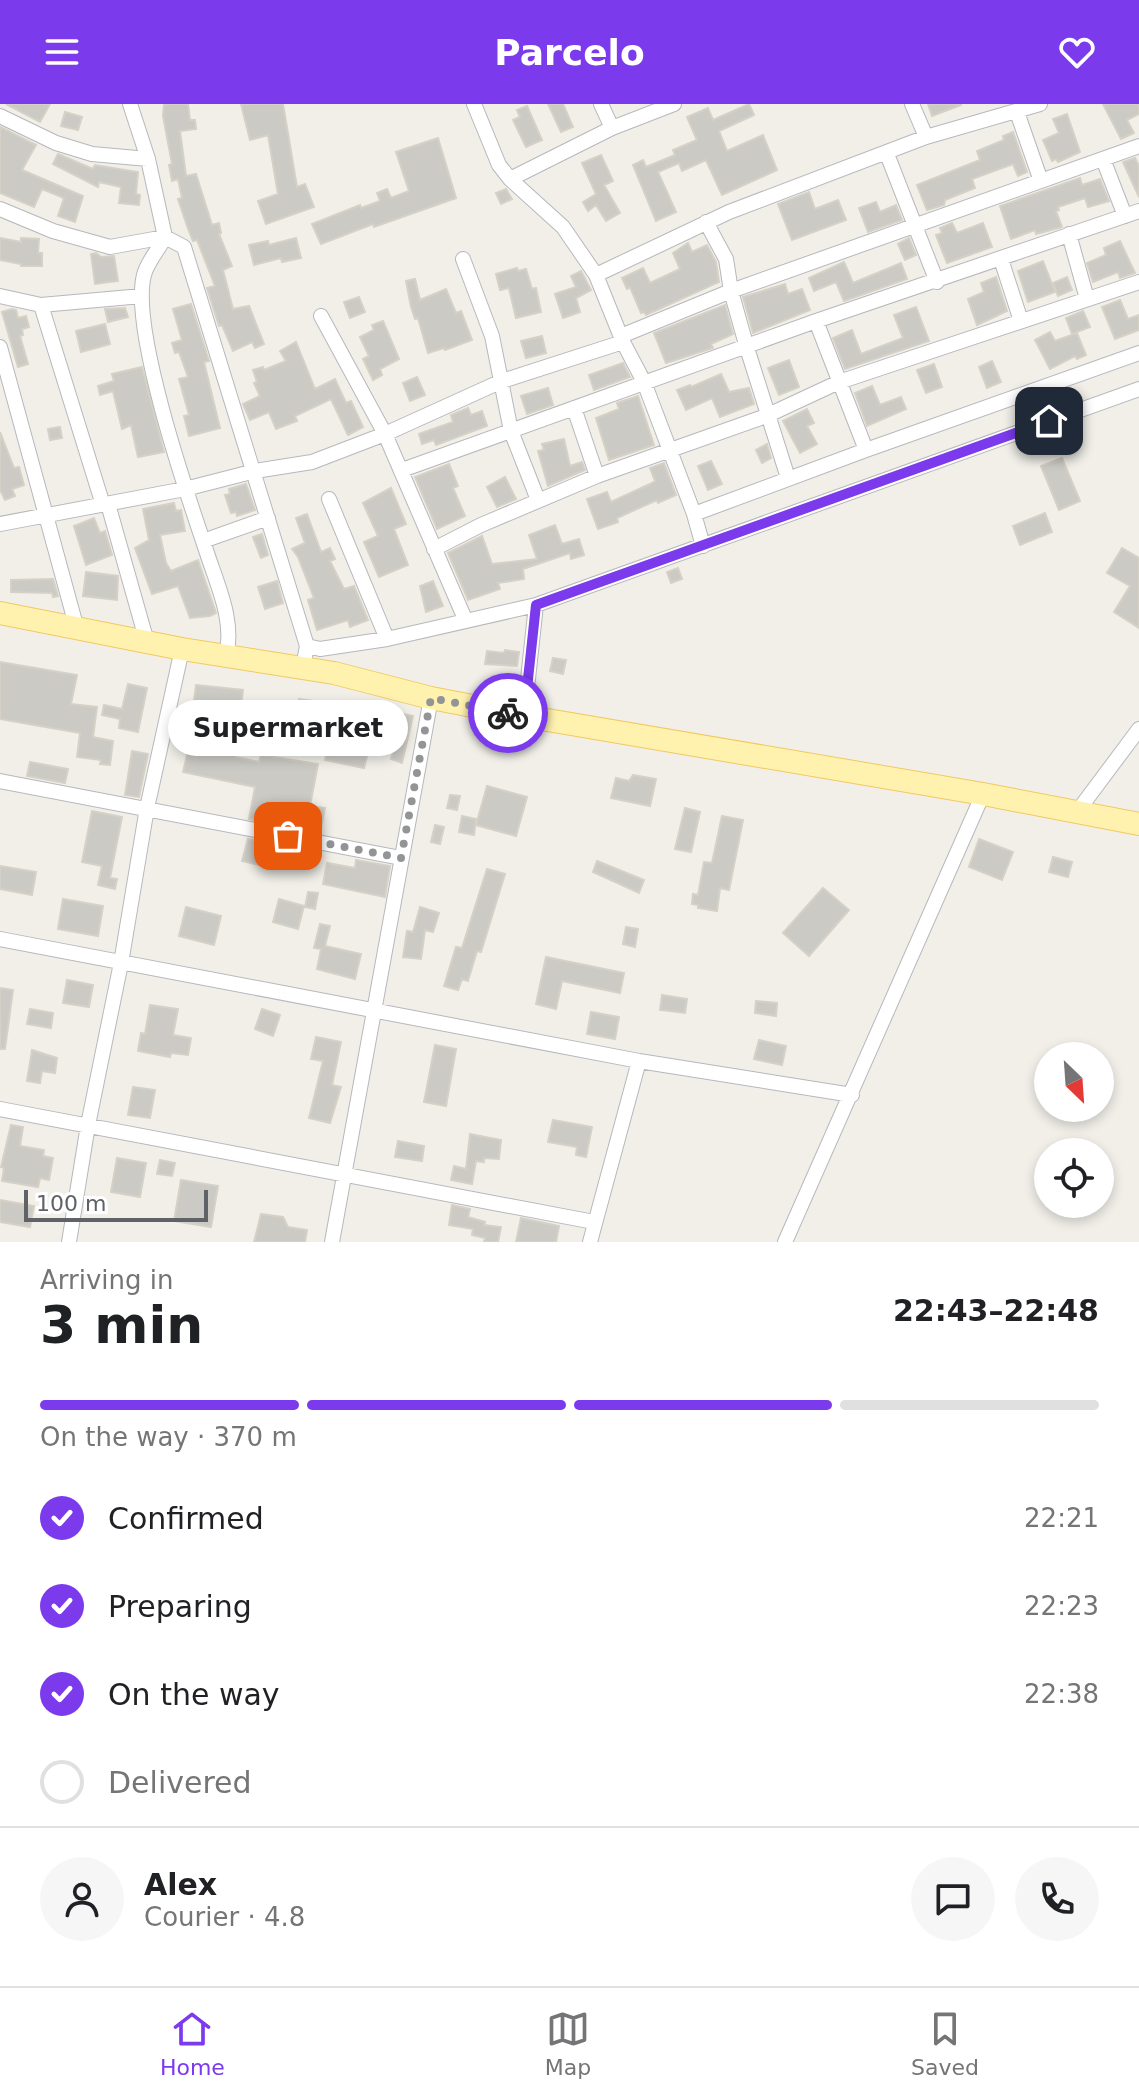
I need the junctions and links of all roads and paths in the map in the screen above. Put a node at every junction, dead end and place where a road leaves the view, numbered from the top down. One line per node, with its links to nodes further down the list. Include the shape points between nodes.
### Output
1 (130, 104): 13 (street)
2 (474, 104): 15 (street, via 489,145)
3 (601, 104): 9 (street)
4 (674, 104): 9 (street)
5 (912, 104): 10 (street)
6 (1040, 104): 7 (street)
7 (1017, 112): 10 (street); 16 (street)
8 (0, 116): 13 (street, via 92,154)
9 (612, 128): 15 (street)
10 (926, 137): 12 (street)
11 (1139, 146): 14 (street)
12 (887, 154): 19 (street); 20 (street)
13 (148, 159): 22 (street)
14 (1103, 159): 16 (street); 18 (street)
15 (510, 179): 25 (street, via 563,227)
16 (1041, 181): 20 (street)
17 (0, 209): 22 (street, via 110,247)
18 (1132, 214): 21 (street)
19 (706, 222): 25 (street); 28 (street, via 726,259)
20 (914, 226): 26 (street); 28 (street)
21 (1069, 234): 24 (street); 31 (street)
22 (165, 237): 30 (street, via 144,274); 51 (street, via 184,247)
23 (463, 259): 40 (street, via 492,336)
24 (1001, 259): 26 (street); 35 (street)
25 (596, 275): 36 (street)
26 (937, 282): 34 (street)
27 (1139, 282): 31 (street)
28 (731, 291): 36 (street); 38 (street)
29 (0, 296): 32 (street)
30 (142, 296): 32 (street); 54 (street, via 152,363)
31 (1087, 299): 35 (street)
32 (41, 305): 57 (street)
33 (321, 316): 47 (street)
34 (816, 321): 38 (street); 42 (street)
35 (1021, 321): 42 (street)
36 (622, 339): 40 (street); 41 (street)
37 (0, 347): 59 (street)
38 (747, 348): 41 (street); 45 (street)
39 (1139, 353): 48 (street)
40 (502, 381): 46 (street); 47 (street)
41 (644, 382): 44 (street); 49 (street)
42 (839, 382): 45 (street); 48 (street)
43 (1139, 389): 63 (street)
44 (574, 408): 46 (street); 52 (street)
45 (766, 416): 49 (street); 53 (street)
46 (511, 431): 50 (street); 56 (street)
47 (385, 434): 50 (street); 51 (street, via 312,462)
48 (866, 450): 53 (street)
49 (670, 451): 52 (street); 58 (street)
50 (402, 470): 64 (street)
51 (255, 471): 54 (street); 60 (street)
52 (597, 476): 56 (street)
53 (788, 478): 58 (street)
54 (185, 489): 57 (street); 62 (street)
55 (329, 499): 69 (street)
56 (538, 500): 64 (street)
57 (105, 504): 59 (street); 70 (street)
58 (694, 514): 63 (street)
59 (45, 515): 61 (street); 68 (street)
60 (268, 518): 62 (street); 72 (street)
61 (0, 524)
62 (203, 541): 73 (street, via 230,629)
63 (703, 546): 65 (street)
64 (434, 549): 67 (street)
65 (536, 605): 67 (street); 75 (street)
66 (0, 613): 68 (main road)
67 (465, 619): 69 (street)
68 (77, 629): 70 (main road)
69 (387, 639): 72 (street)
70 (147, 642): 71 (main road)
71 (182, 649): 73 (main road); 79 (street)
72 (305, 656): 73 (main road); 74 (main road)
73 (226, 657)
74 (431, 698): 75 (main road); 82 (street)
75 (524, 716): 78 (main road)
76 (1139, 729): 80 (street)
77 (0, 781): 79 (street)
78 (983, 794): 80 (main road); 87 (street)
79 (147, 808): 82 (street); 84 (street)
80 (1077, 812): 81 (main road)
81 (1139, 824)
82 (401, 858): 85 (street)
83 (0, 939): 84 (street)
84 (121, 963): 85 (street); 89 (street)
85 (376, 1011): 86 (street); 90 (street)
86 (639, 1061): 87 (street); 91 (street)
87 (852, 1095): 95 (street)
88 (0, 1109): 89 (street)
89 (88, 1125): 90 (street); 92 (street)
90 (345, 1176): 91 (street); 93 (street)
91 (594, 1222): 94 (street)
92 (69, 1242)
93 (332, 1242)
94 (590, 1242)
95 (785, 1242)

